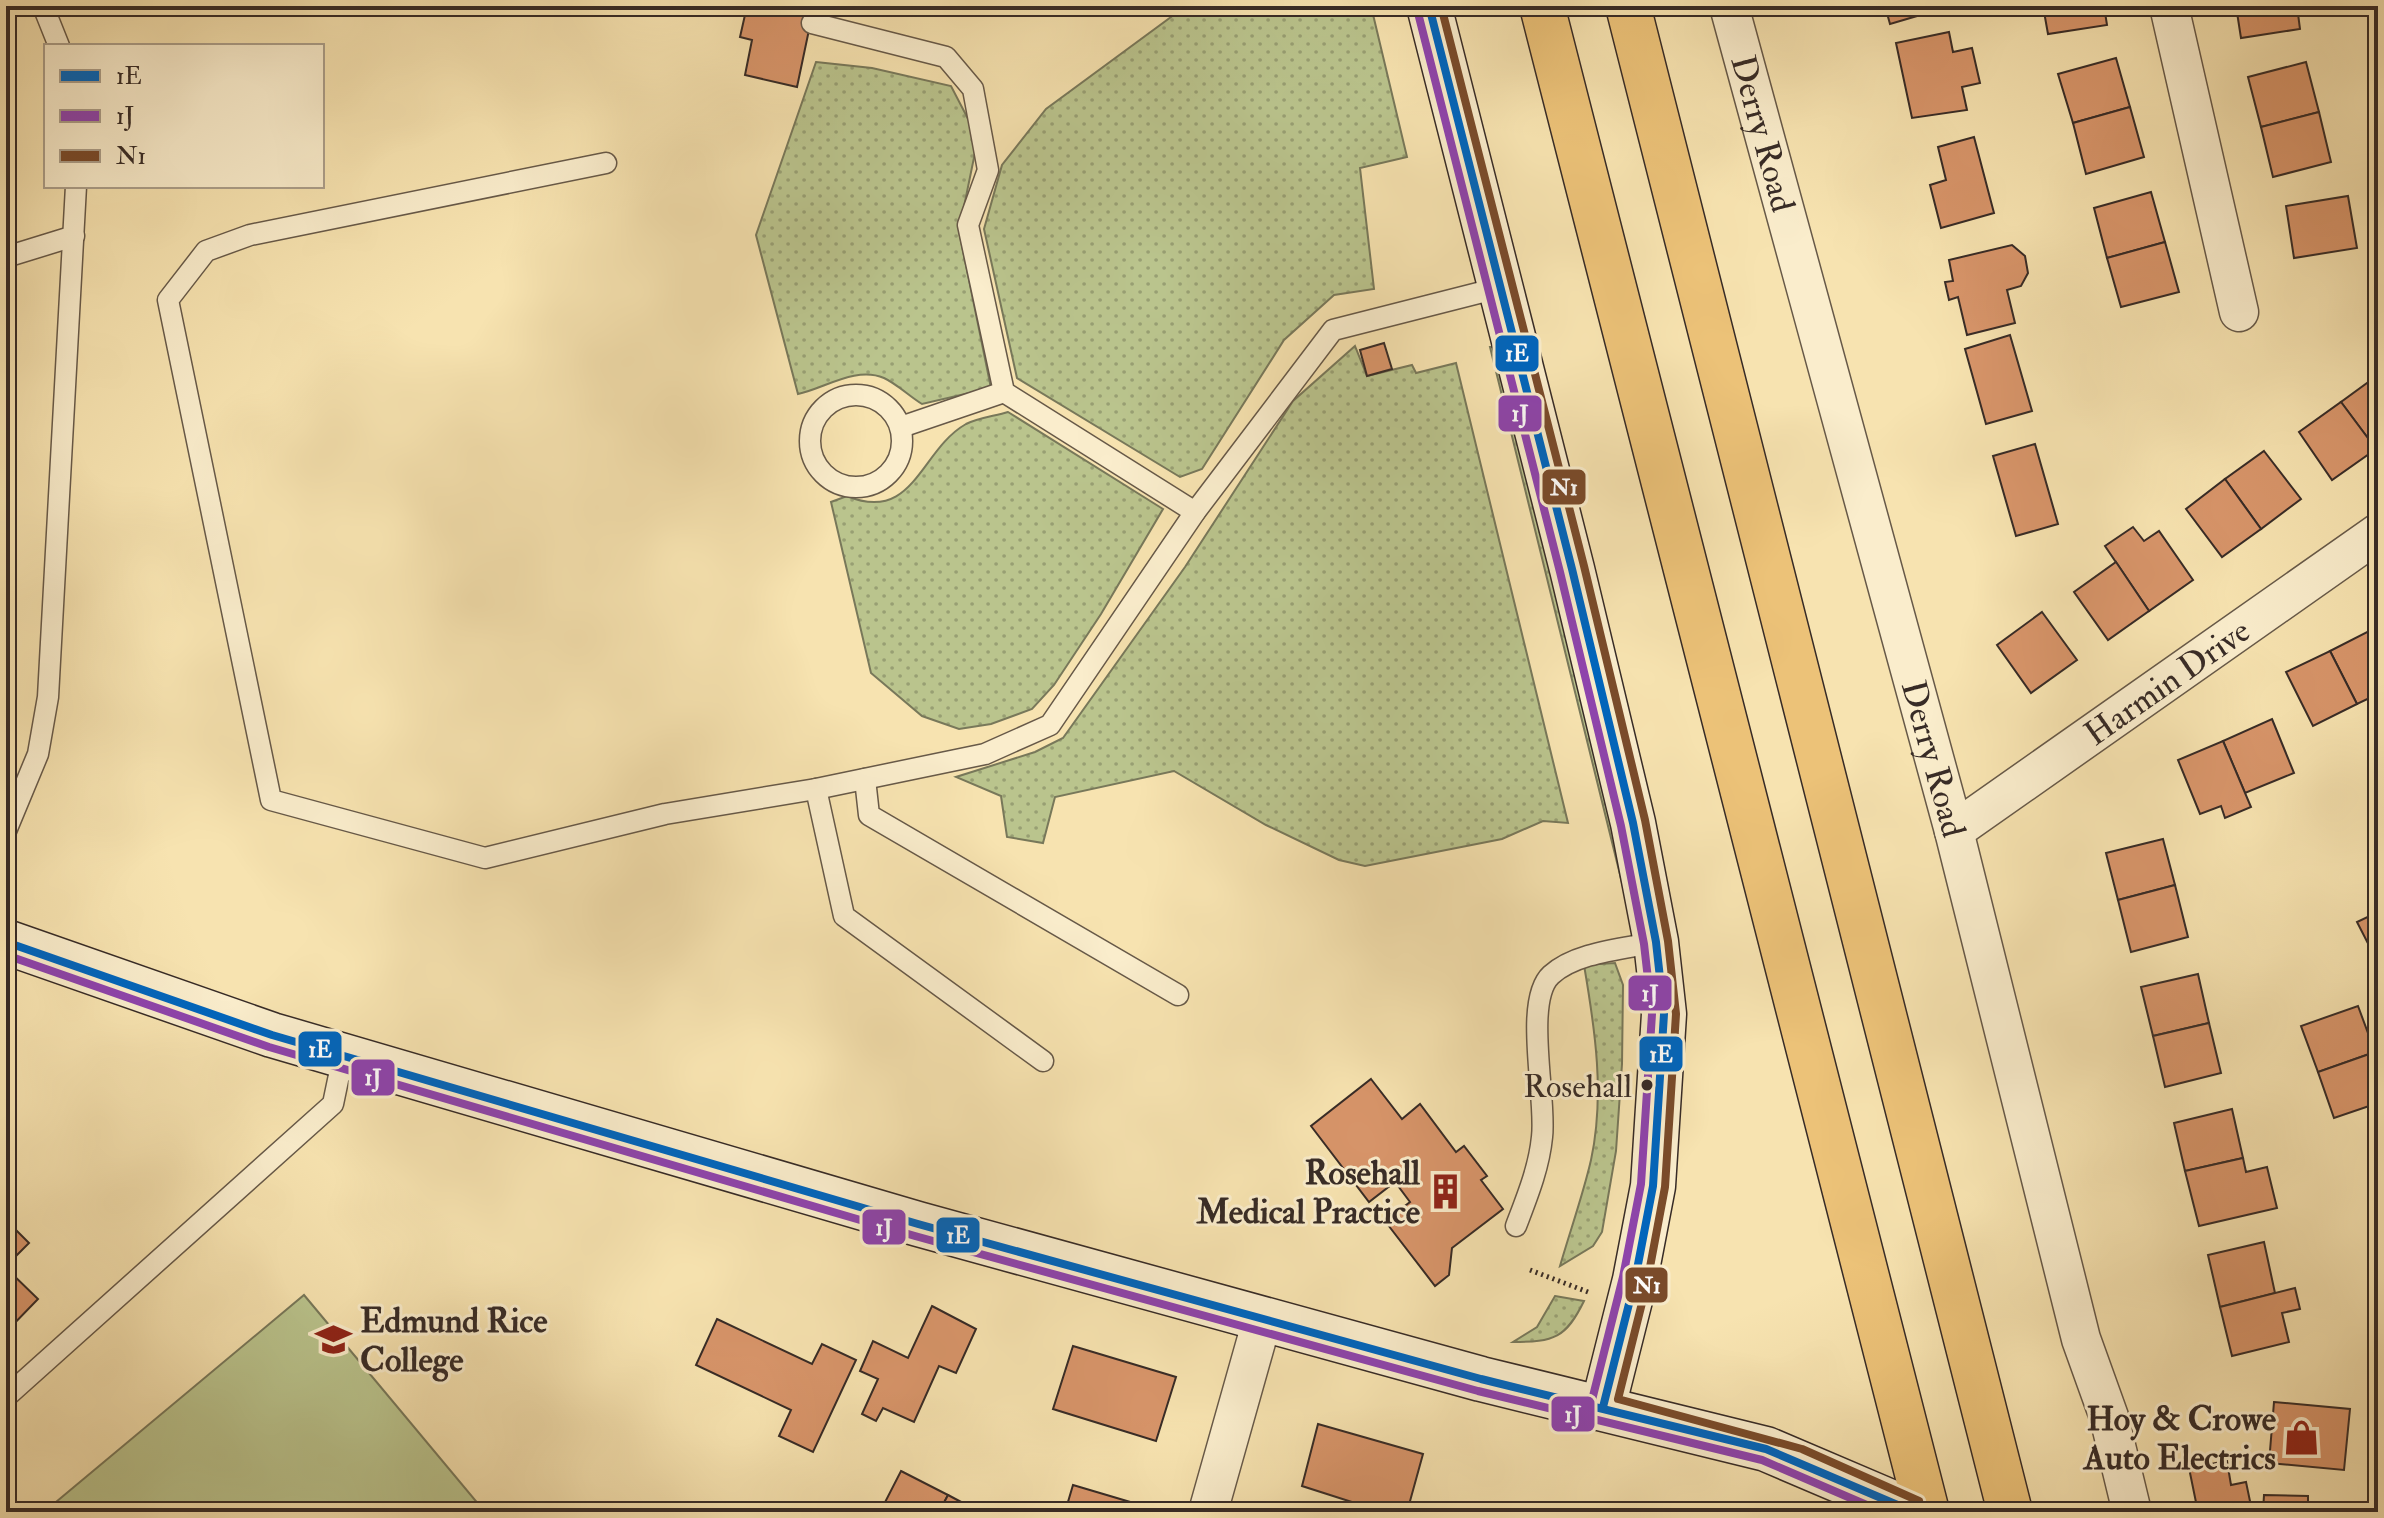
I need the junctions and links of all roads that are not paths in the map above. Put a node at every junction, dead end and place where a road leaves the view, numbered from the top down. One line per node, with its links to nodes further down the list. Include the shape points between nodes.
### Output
1 (43, 6): 8 (lane)
2 (1429, 6): 13 (main road)
3 (1542, 6): 34 (highway)
4 (1628, 6): 35 (highway)
5 (1729, 6): 22 (street, Derry Road)
6 (2169, 6): 14 (street)
7 (812, 23): 15 (lane, via 946,57 973,89 988,170 968,225)
8 (58, 44)
9 (606, 163): 20 (lane, via 250,235 206,251 168,300 271,800 485,858 665,814)
10 (76, 188): 11 (lane)
11 (74, 236): 12 (lane); 21 (lane, via 48,697 38,754)
12 (6, 257)
13 (1502, 287): 17 (lane, via 1333,330); 24 (main road, via 1633,823)
14 (2239, 312)
15 (1004, 392): 16 (lane); 17 (lane)
16 (901, 427): 16 (lane, via 900,457 880,481 867,486 851,487 824,475 809,447 815,417 839,397 854,394 883,403)
17 (1195, 512): 19 (lane, via 1050,725 985,754)
18 (2378, 533): 22 (street, Harmin Drive)
19 (865, 779): 20 (lane); 25 (lane, via 869,815)
20 (816, 789): 27 (lane, via 844,916)
21 (6, 831)
22 (1954, 831): 36 (street, Derry Road, via 2081,1339 2109,1417)
23 (6, 942): 26 (main road)
24 (1656, 942): 28 (lane, via 1567,964 1549,977 1538,999 1543,1135); 31 (main road, via 1664,1014 1653,1186)
25 (1178, 995)
26 (343, 1056): 29 (main road, via 918,1224); 30 (lane, via 333,1104)
27 (1043, 1061)
28 (1516, 1226)
29 (1263, 1317): 31 (main road, via 1481,1379); 32 (street)
30 (6, 1397)
31 (1603, 1407): 33 (main road, via 1798,1460)
32 (1208, 1512)
33 (1914, 1512)
34 (1927, 1512)
35 (2010, 1512)
36 (2132, 1512)

